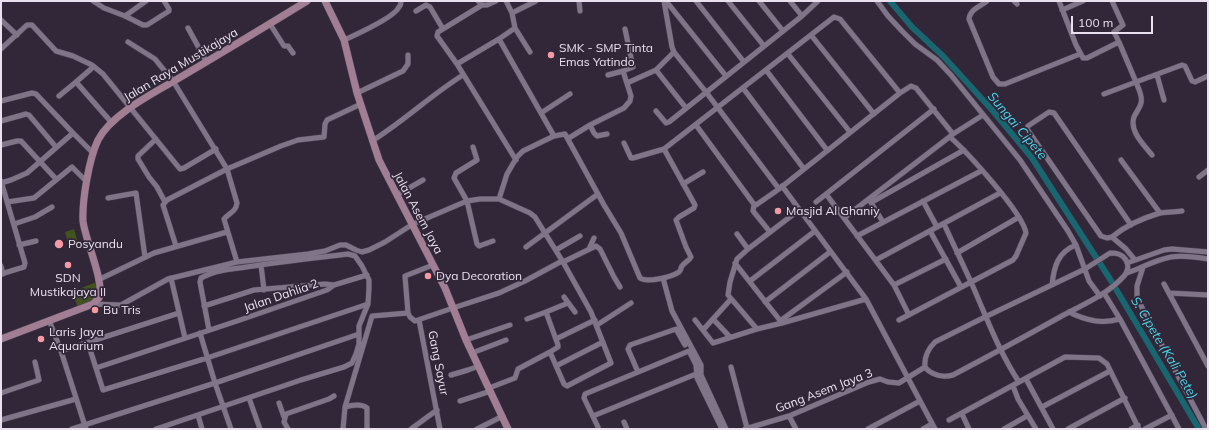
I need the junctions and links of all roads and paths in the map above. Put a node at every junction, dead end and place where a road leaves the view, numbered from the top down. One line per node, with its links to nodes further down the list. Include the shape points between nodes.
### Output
1 (95, 1): 27 (street, via 104,8)
2 (146, 1): 27 (street)
3 (164, 1): 27 (street, via 169,11 147,25 139,24)
4 (307, 1): 30 (main road, Jalan Raya Mustikajaya)
5 (325, 1): 39 (main road, Jalan Asem Jaya)
6 (401, 1): 39 (street, via 394,13)
7 (496, 1): 22 (street, via 487,5)
8 (506, 1): 26 (street)
9 (536, 1): 26 (street)
10 (579, 1): 25 (street)
11 (665, 1): 46 (street); 60 (street)
12 (696, 1): 51 (street)
13 (728, 1): 42 (street)
14 (760, 1): 35 (street)
15 (790, 1): 28 (street)
16 (818, 1): 28 (street)
17 (878, 1): 83 (street, via 902,31 940,63)
18 (986, 1): 48 (street, via 972,11 969,19 993,77 999,84)
19 (1059, 1): 24 (street)
20 (1083, 1): 24 (street)
21 (1112, 1): 41 (street, via 1123,25 1114,32)
22 (480, 3): 33 (street)
23 (416, 10): 33 (street, via 426,5 430,7)
24 (1062, 10): 48 (street)
25 (580, 11)
26 (512, 13): 32 (street)
27 (125, 16)
28 (802, 16): 35 (street)
29 (1, 20): 36 (street)
30 (270, 24): 44 (street, via 284,46 288,46); 50 (main road, Jalan Raya Mustikajaya)
31 (188, 28): 50 (street)
32 (515, 28): 38 (street); 45 (street)
33 (443, 29): 52 (street, via 437,36)
34 (625, 29): 56 (street, via 633,66)
35 (783, 31): 42 (street)
36 (17, 35): 43 (street); 76 (street, via 27,25 32,25 56,51 92,65 103,74)
37 (811, 35): 47 (street); 69 (street, via 834,17 838,18); 82 (street)
38 (499, 39): 52 (street); 81 (street)
39 (344, 40): 68 (main road, Jalan Asem Jaya)
40 (128, 42): 63 (street, via 156,59)
41 (1119, 42): 48 (street, via 1087,58); 64 (street)
42 (764, 46): 51 (street)
43 (1, 49)
44 (293, 52)
45 (530, 52)
46 (674, 52): 54 (street); 67 (street)
47 (788, 54): 55 (street); 88 (street)
48 (1080, 54)
49 (408, 55): 68 (street, via 408,64 403,71)
50 (206, 61): 63 (main road, Jalan Raya Mustikajaya)
51 (744, 62): 60 (street)
52 (456, 64): 57 (street)
53 (91, 69): 62 (street)
54 (656, 70): 65 (street); 77 (street)
55 (766, 70): 66 (street); 102 (street)
56 (623, 71): 58 (street); 65 (street)
57 (463, 75): 95 (street, via 441,89 402,122); 106 (street)
58 (608, 75)
59 (1157, 75): 61 (street, via 1184,65 1192,82); 64 (street); 73 (street)
60 (726, 76): 67 (street)
61 (1208, 76)
62 (76, 82): 72 (street); 85 (street)
63 (173, 82): 76 (main road, Jalan Raya Mustikajaya); 101 (street)
64 (1136, 82): 71 (street); 105 (street, via 1141,103 1134,117 1134,130)
65 (627, 83): 86 (street, via 631,96 628,104)
66 (743, 88): 78 (street); 110 (street)
67 (706, 92): 77 (street); 78 (street)
68 (357, 93): 75 (main road, Jalan Asem Jaya)
69 (900, 93): 79 (street, via 914,86); 82 (street)
70 (570, 94): 81 (street)
71 (1104, 94)
72 (59, 96)
73 (1164, 100)
74 (1, 101): 89 (street, via 36,94)
75 (361, 104): 95 (main road, Jalan Asem Jaya); 109 (street, via 327,120 324,137 298,140)
76 (131, 108): 85 (main road, Jalan Raya Mustikajaya); 94 (street)
77 (686, 108): 80 (street, via 668,123)
78 (718, 108): 87 (street); 120 (street)
79 (934, 109): 92 (street); 123 (street)
80 (656, 111)
81 (541, 113): 91 (street)
82 (874, 114): 88 (street)
83 (983, 115): 92 (street); 159 (street, via 1020,160)
84 (1, 121): 98 (street, via 29,115)
85 (112, 123): 104 (main road, Jalan Raya Mustikajaya, via 98,140)
86 (590, 125): 90 (street, via 597,136); 93 (street)
87 (696, 125): 100 (street); 133 (street)
88 (850, 132): 102 (street)
89 (73, 133): 98 (street); 104 (street)
90 (607, 134)
91 (554, 136): 93 (street, via 563,133); 106 (street, via 523,150)
92 (952, 136): 103 (street); 128 (street)
93 (569, 138): 122 (street)
94 (156, 139): 101 (street, via 180,169); 130 (street, via 138,156 138,159)
95 (372, 141): 124 (main road, Jalan Asem Jaya)
96 (624, 143): 100 (street, via 632,158)
97 (1, 145): 108 (street, via 13,141 21,142)
98 (56, 147): 108 (street)
99 (473, 147): 127 (street, via 477,160 454,175)
100 (664, 148): 119 (street)
101 (216, 149): 109 (street)
102 (827, 150): 110 (street)
103 (964, 150): 112 (street); 128 (street)
104 (94, 152): 117 (main road, Jalan Raya Mustikajaya)
105 (1152, 154)
106 (516, 160): 126 (street)
107 (1121, 160): 137 (street)
108 (39, 161): 115 (street); 118 (street, via 22,176)
109 (227, 169): 130 (street, via 172,196); 148 (street, via 237,203 237,208 224,219)
110 (804, 169): 120 (street)
111 (1208, 170): 114 (street)
112 (981, 171): 121 (street); 132 (street)
113 (703, 172): 119 (street)
114 (1199, 177)
115 (56, 179): 117 (street, via 72,168); 129 (street, via 34,198)
116 (423, 180): 124 (street)
117 (86, 181): 192 (main road, Jalan Raya Mustikajaya, via 83,221)
118 (1, 182): 129 (street)
119 (684, 184): 191 (street, via 695,206 676,220 691,257 680,271)
120 (781, 187): 133 (street, via 758,205); 135 (street)
121 (1000, 193): 138 (street); 143 (street)
122 (598, 194): 150 (street); 191 (street, via 624,240 640,278 646,281)
123 (826, 194): 131 (street); 139 (street)
124 (397, 195): 142 (main road, Jalan Asem Jaya)
125 (108, 198): 172 (street, via 136,193)
126 (499, 199): 127 (street); 150 (street, via 530,212)
127 (467, 201): 142 (street); 157 (street, via 477,244 479,246)
128 (870, 201): 139 (street); 140 (street)
129 (7, 202): 141 (street)
130 (165, 202): 160 (street, via 163,205)
131 (816, 202)
132 (923, 202): 140 (street); 145 (street)
133 (754, 205): 149 (street, via 753,211)
134 (52, 207): 141 (street, via 35,217)
135 (800, 210): 146 (street); 149 (street)
136 (1182, 211): 137 (street)
137 (1160, 213): 144 (street)
138 (1020, 217): 169 (street); 194 (street, via 1026,233 1015,259)
139 (844, 218): 153 (street)
140 (883, 222): 153 (street)
141 (14, 224): 158 (street)
142 (413, 224): 178 (street, via 385,242 362,252 340,244 325,251); 182 (main road, Jalan Asem Jaya)
143 (944, 224): 145 (street); 169 (street)
144 (1131, 224): 154 (street); 154 (street, via 1052,112 1028,126 1028,132 1101,236)
145 (937, 227): 147 (street)
146 (815, 231): 167 (street); 193 (street)
147 (930, 231): 174 (street); 175 (street)
148 (227, 232): 160 (street); 178 (street)
149 (770, 232): 163 (street)
150 (546, 234): 161 (street); 165 (street)
151 (737, 234): 163 (street)
152 (580, 236): 165 (street)
153 (857, 236): 175 (street)
154 (1112, 237): 176 (street)
155 (594, 238): 162 (street)
156 (36, 241): 158 (street)
157 (494, 241)
158 (19, 245): 188 (street, via 24,267)
159 (1076, 245): 185 (street); 197 (street, via 1058,258)
160 (176, 246): 172 (street)
161 (526, 247)
162 (589, 249): 177 (street); 199 (street, via 595,246 600,249)
163 (748, 249): 180 (street)
164 (1180, 249): 166 (street); 170 (street); 176 (street, via 1164,250)
165 (556, 250): 177 (street)
166 (1190, 250): 168 (street); 171 (street)
167 (830, 252): 186 (street); 208 (street)
168 (1208, 252)
169 (957, 253): 194 (street)
170 (1180, 256): 171 (street); 184 (street)
171 (1189, 256): 173 (street)
172 (145, 257): 192 (street)
173 (1208, 258)
174 (946, 259): 196 (street); 200 (street)
175 (876, 260): 196 (street)
176 (1135, 260): 179 (street)
177 (563, 261): 215 (street, via 499,294); 231 (street)
178 (237, 262): 190 (street)
179 (1127, 262): 185 (street, via 1120,254 1115,253 1105,255); 187 (street)
180 (735, 263): 193 (street); 206 (street, via 728,293)
181 (261, 265): 189 (street, via 348,254 357,259); 201 (street); 214 (street, via 223,270 201,278)
182 (433, 265): 215 (main road, Jalan Asem Jaya); 220 (street, via 405,276)
183 (1, 266): 188 (street)
184 (1143, 267): 187 (street); 325 (street, via 1137,286 1137,298)
185 (1084, 269): 197 (street); 202 (street, via 1091,284)
186 (847, 272): 207 (street); 230 (street)
187 (1126, 273): 202 (street)
188 (2, 274)
189 (367, 275): 198 (street, Jalan Dahlia 2); 213 (street)
190 (171, 278): 212 (street, via 121,304); 216 (street)
191 (663, 278): 312 (street, via 672,311 701,365 701,375)
192 (98, 280): 212 (main road, Jalan Raya Mustikajaya, via 99,296)
193 (750, 281): 208 (street)
194 (971, 282): 200 (street); 222 (street)
195 (1164, 284): 203 (street)
196 (894, 285): 221 (street)
197 (1052, 285): 222 (street)
198 (334, 286): 201 (street, via 325,284); 234 (street, Jalan Dahlia 2)
199 (620, 287)
200 (961, 287): 221 (street)
201 (264, 290): 214 (street, via 245,292)
202 (1104, 293): 219 (street); 225 (street)
203 (1169, 293): 204 (street); 255 (street)
204 (1206, 295): 209 (street)
205 (564, 297): 210 (street)
206 (731, 299): 224 (street); 233 (street)
207 (866, 299): 230 (street); 263 (street)
208 (765, 302): 230 (street)
209 (1208, 302)
210 (568, 303): 217 (street); 218 (street)
211 (631, 303): 231 (street)
212 (92, 304): 226 (main road)
213 (368, 304): 237 (street); 251 (street)
214 (204, 306): 234 (street)
215 (453, 308): 229 (street); 242 (main road, Jalan Asem Jaya)
216 (179, 312): 239 (street); 245 (street)
217 (546, 312): 223 (street); 241 (street)
218 (575, 312)
219 (1069, 312): 225 (street, via 1079,318 1100,322); 246 (street)
220 (408, 313): 229 (street); 278 (street, via 372,316)
221 (909, 315): 228 (street)
222 (985, 316): 246 (street); 257 (street, via 931,346 926,354)
223 (527, 319)
224 (713, 319): 235 (street); 238 (street)
225 (1120, 319): 283 (street)
226 (49, 320): 240 (main road); 247 (street)
227 (695, 320): 235 (street)
228 (899, 320)
229 (417, 321): 280 (street, Gang Sayur)
230 (781, 322): 233 (street)
231 (596, 323): 241 (street); 244 (street)
232 (510, 325): 242 (street)
233 (757, 329): 238 (street)
234 (210, 330): 236 (street, Jalan Dahlia 2)
235 (703, 330): 238 (street, via 713,343)
236 (200, 333): 239 (street, Jalan Dahlia 2); 251 (street)
237 (359, 334): 266 (street); 271 (street, via 354,359 348,365)
238 (730, 337)
239 (185, 338): 258 (street, Jalan Dahlia 2)
240 (1, 339)
241 (556, 339): 249 (street, via 558,346)
242 (466, 340): 250 (main road, Jalan Asem Jaya)
243 (506, 340): 250 (street)
244 (603, 342): 254 (street); 254 (street, via 611,363 569,386 565,386)
245 (88, 343): 247 (street); 258 (street)
246 (1001, 350): 257 (street, via 948,377 937,375); 265 (street)
247 (61, 351): 273 (street)
248 (689, 351): 260 (street); 260 (street, via 676,329 632,344 628,349); 261 (street, via 696,365)
249 (550, 352): 254 (street); 268 (street, via 518,369 515,378)
250 (472, 353): 253 (main road, Jalan Asem Jaya)
251 (207, 358): 258 (street, via 103,390); 266 (street)
252 (35, 362): 269 (street, via 39,380)
253 (478, 366): 262 (street); 268 (main road, Jalan Asem Jaya)
254 (556, 366)
255 (1208, 366)
256 (731, 367): 313 (street)
257 (925, 367): 263 (street)
258 (96, 368)
259 (1110, 371): 264 (street, via 1107,364 1099,358 1069,357 1060,359); 272 (street); 279 (street)
260 (638, 372): 285 (street, via 585,394 584,398)
261 (696, 374): 285 (street); 311 (street)
262 (451, 375)
263 (908, 378): 275 (street); 286 (street, Gang Asem Jaya 3, via 899,383 880,379 869,382)
264 (1026, 379): 265 (street); 279 (street)
265 (1019, 382): 267 (street)
266 (215, 383): 277 (street); 294 (street)
267 (1013, 386): 281 (street); 287 (street)
268 (490, 390): 274 (street); 284 (main road, Jalan Asem Jaya)
269 (1, 394)
270 (334, 396): 288 (street, via 289,412)
271 (249, 398): 277 (street); 302 (street)
272 (1125, 398): 296 (street); 321 (street)
273 (76, 399): 289 (street); 294 (street)
274 (460, 401)
275 (920, 401): 293 (street); 315 (street)
276 (279, 404): 288 (street)
277 (223, 406): 282 (street); 301 (street)
278 (345, 406): 304 (street); 305 (street, via 357,405 367,408)
279 (1042, 407): 320 (street)
280 (437, 410): 306 (street); 307 (street, Gang Sayur)
281 (962, 414): 290 (street); 317 (street)
282 (198, 415): 291 (street); 300 (street)
283 (1172, 415): 323 (street); 324 (street)
284 (502, 416): 308 (street); 309 (main road, Jalan Asem Jaya)
285 (593, 416): 295 (street)
286 (789, 416): 313 (street, Gang Asem Jaya 3); 314 (street)
287 (1028, 416): 318 (street); 319 (street)
288 (284, 417): 303 (street)
289 (1, 420)
290 (949, 420)
291 (175, 422): 298 (street); 299 (street)
292 (624, 422): 310 (street)
293 (934, 426): 316 (street)
294 (86, 427): 297 (street)
295 (598, 427)
296 (1139, 427): 322 (street)
297 (72, 429)
298 (156, 429)
299 (177, 429)
300 (202, 429)
301 (231, 429)
302 (260, 429)
303 (288, 429)
304 (343, 429)
305 (367, 429)
306 (411, 429)
307 (440, 429)
308 (477, 429)
309 (508, 429)
310 (627, 429)
311 (722, 429)
312 (726, 429)
313 (746, 429)
314 (796, 429)
315 (868, 429)
316 (922, 429)
317 (969, 429)
318 (1004, 429)
319 (1036, 429)
320 (1053, 429)
321 (1068, 429)
322 (1131, 429)
323 (1145, 429)
324 (1179, 429)
325 (1206, 429)

